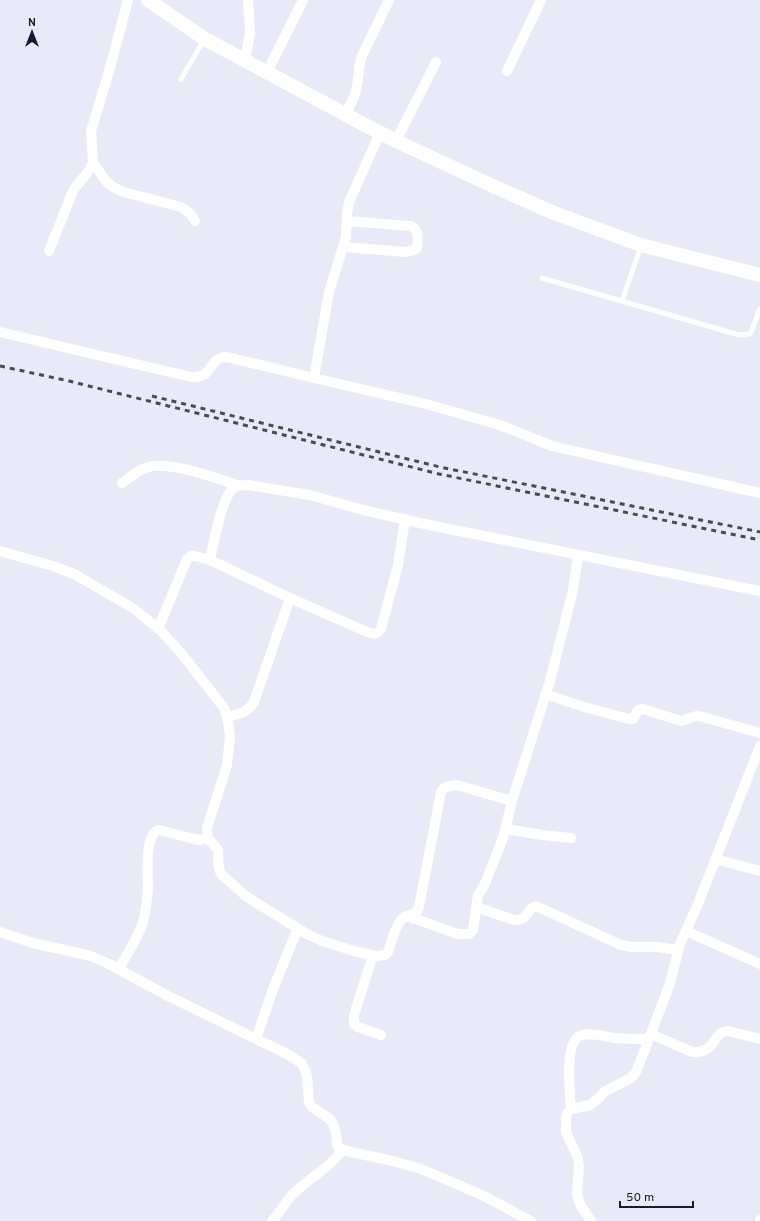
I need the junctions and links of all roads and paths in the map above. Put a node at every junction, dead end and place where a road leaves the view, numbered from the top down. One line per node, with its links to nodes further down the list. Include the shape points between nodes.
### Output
1 (128, 0): 16 (street, via 91,131)
2 (148, 0): 7 (main road)
3 (248, 0): 8 (street, via 250,33)
4 (303, 0): 11 (street)
5 (389, 0): 13 (street, via 361,58 354,98)
6 (541, 0): 10 (street)
7 (205, 39): 8 (main road); 12 (lane)
8 (245, 60): 11 (main road)
9 (436, 62): 15 (street)
10 (507, 70)
11 (267, 72): 13 (main road)
12 (181, 80)
13 (345, 114): 14 (main road)
14 (380, 133): 15 (main road); 18 (street, via 351,196)
15 (396, 141): 19 (main road, via 554,213)
16 (93, 162): 17 (street, via 106,181 119,191 181,206); 21 (street, via 89,172 73,191)
17 (195, 220)
18 (347, 221): 20 (street); 20 (street, via 411,226 417,231 417,248 405,252)
19 (642, 245): 22 (main road); 24 (lane)
20 (344, 247): 27 (street, via 329,292)
21 (49, 251)
22 (760, 275)
23 (542, 278): 24 (lane)
24 (622, 301): 25 (lane, via 739,335 750,334)
25 (760, 309)
26 (0, 332): 27 (street, via 191,377 203,376 218,359 227,357)
27 (314, 378): 30 (street, via 426,404 500,425 552,446)
28 (122, 482): 29 (street, via 140,470 156,465 196,472)
29 (237, 485): 31 (street, via 310,495); 34 (street, via 229,493 225,504)
30 (760, 493)
31 (405, 519): 33 (street); 36 (street, via 398,565 379,632 367,632)
32 (0, 551): 37 (street, via 74,574 133,608)
33 (578, 555): 35 (street); 38 (street, via 573,590)
34 (210, 560): 36 (street); 37 (street, via 195,556 187,559)
35 (760, 591)
36 (290, 598): 39 (street, via 254,702 244,712)
37 (158, 629): 39 (street, via 181,652 224,708)
38 (546, 694): 40 (street, via 628,719 633,719 638,710 643,708 681,721 699,716); 42 (street)
39 (227, 717): 44 (street, via 230,736 227,765 208,824)
40 (760, 733)
41 (760, 746): 46 (street)
42 (512, 801): 43 (street); 49 (street, via 457,785 444,788 441,792 418,912)
43 (506, 829): 45 (street); 48 (street, via 488,878 478,895)
44 (208, 838): 50 (street, via 218,850 218,867 222,875 247,897); 56 (street, via 198,840 159,830 153,833 148,850 148,889 143,922)
45 (571, 838)
46 (715, 859): 47 (street); 51 (street)
47 (760, 871)
48 (476, 906): 49 (street, via 473,930 466,935); 53 (street, via 514,920 525,917 530,909 536,906 621,945)
49 (407, 916): 54 (street, via 398,924 388,952 382,956)
50 (298, 928): 54 (street, via 322,941); 59 (street)
51 (686, 931): 53 (street); 55 (street)
52 (0, 932): 56 (street, via 91,956)
53 (678, 950): 58 (street, via 670,983)
54 (373, 955): 57 (street, via 354,1015 354,1024)
55 (760, 964)
56 (119, 969): 59 (street)
57 (381, 1034)
58 (650, 1037): 60 (street, via 692,1052 706,1050 724,1031); 61 (street, via 640,1064 631,1078 609,1089 590,1105); 61 (street, via 616,1038 588,1034 579,1036 575,1040 569,1060)
59 (256, 1039): 62 (street, via 302,1064 307,1077 309,1102 334,1124 337,1144)
60 (760, 1039)
61 (571, 1109): 65 (street, via 566,1117 566,1132 578,1158 578,1198)
62 (342, 1150): 63 (street, via 333,1162 293,1194); 64 (street, via 421,1169 482,1195)
63 (272, 1221)
64 (531, 1221)
65 (591, 1221)

